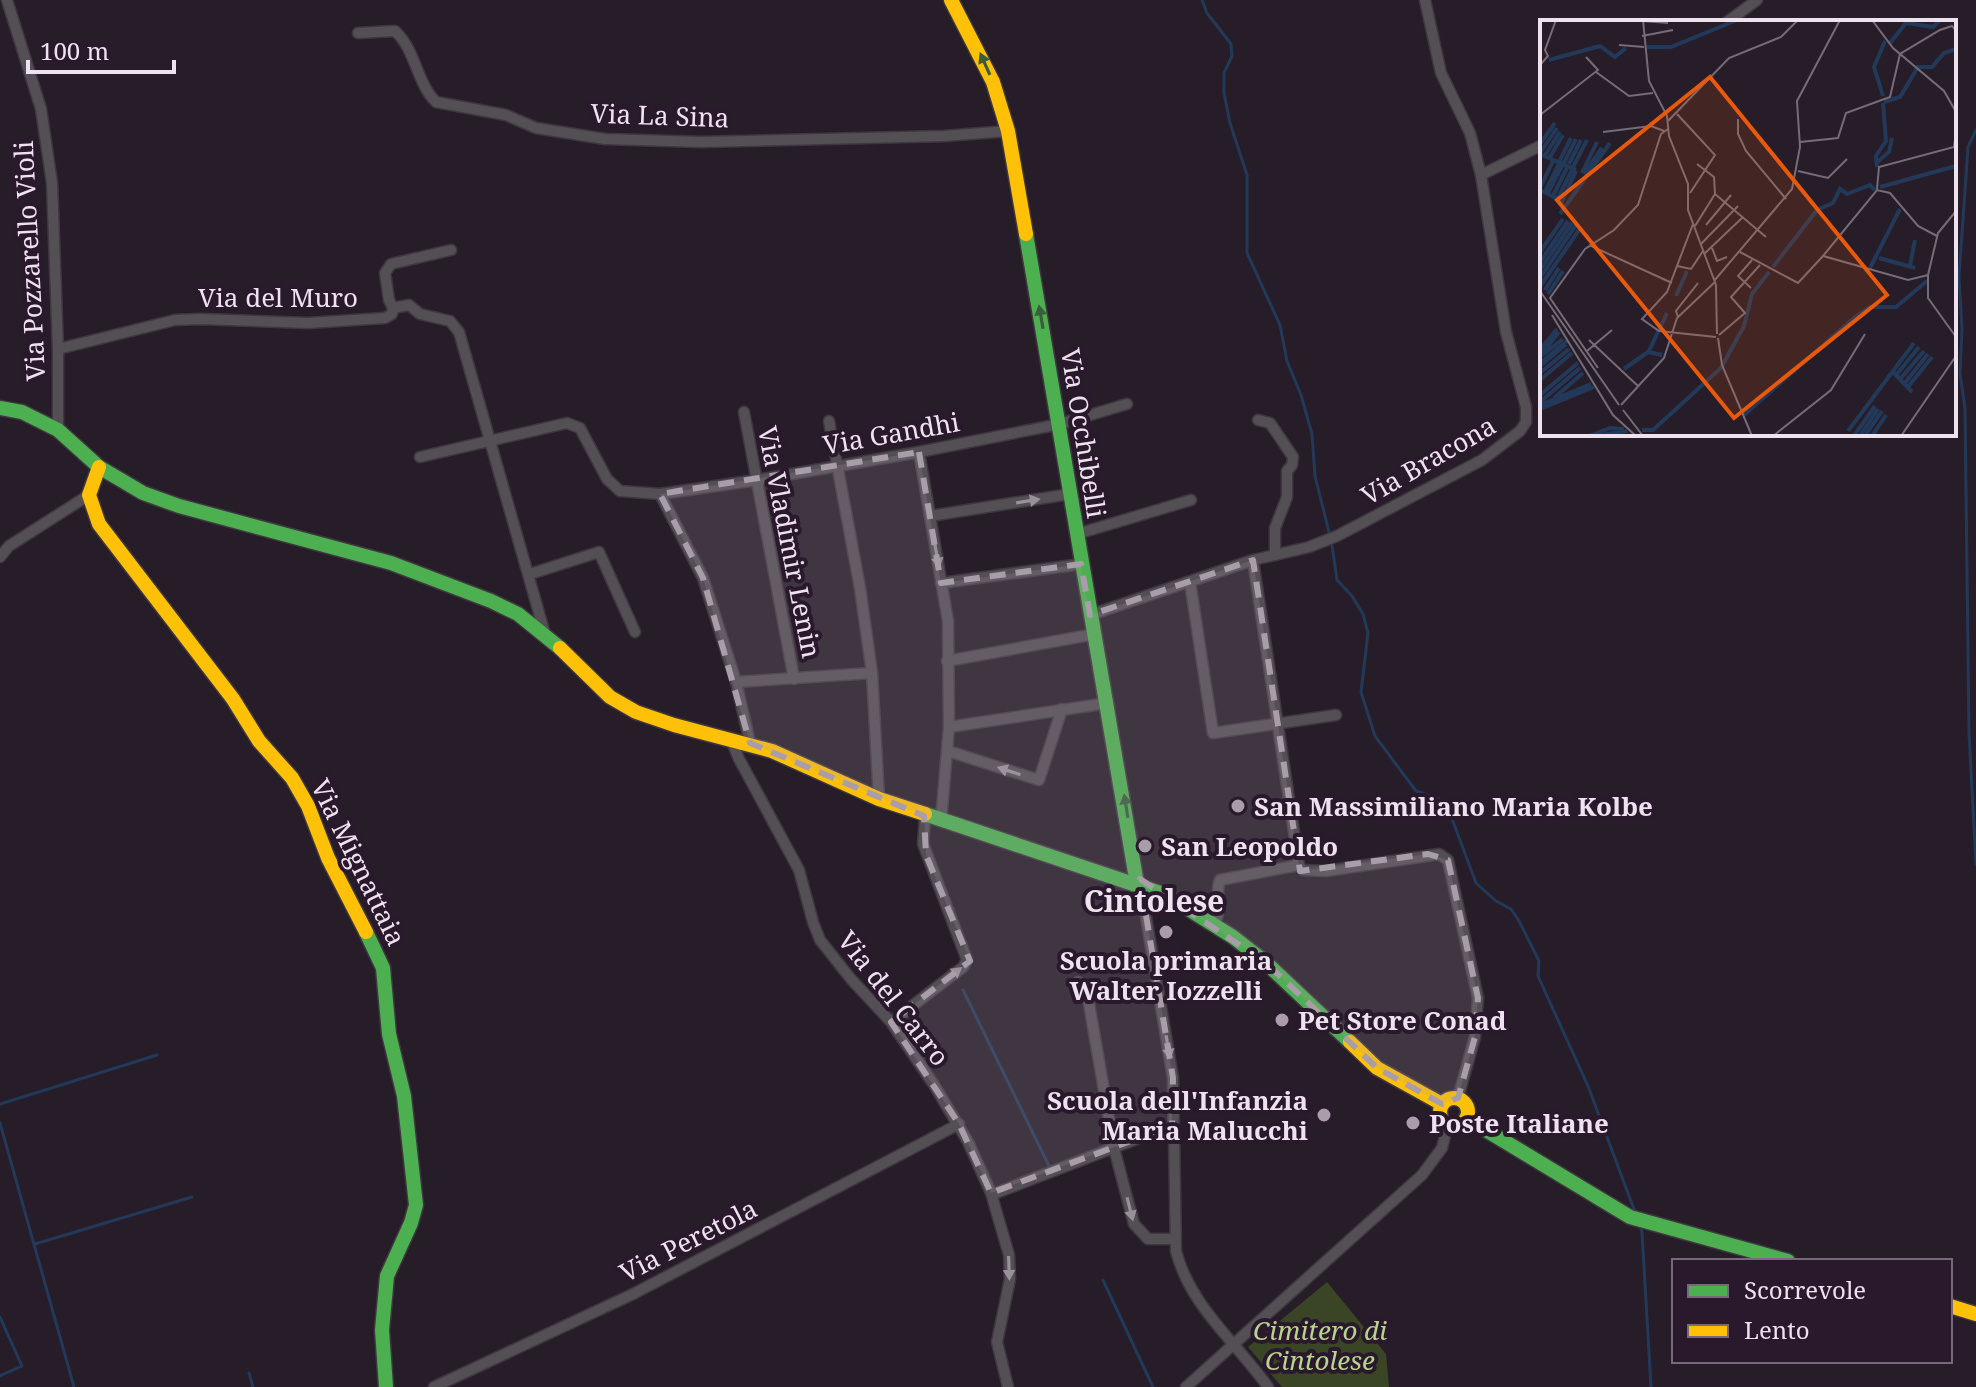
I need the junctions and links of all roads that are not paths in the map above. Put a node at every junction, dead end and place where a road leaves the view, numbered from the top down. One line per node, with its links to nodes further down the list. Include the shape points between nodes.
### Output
1 (7, 0): 12 (street, Via Pozzarello Violi, via 45,132)
2 (951, 0): 7 (street, Via Occhibelli, one-way to 2, via 993,82)
3 (1425, 0): 9 (street, via 1441,73 1470,133)
4 (1757, 0): 5 (street)
5 (1730, 20)
6 (358, 33): 7 (street, Via La Sina, via 395,31 436,102 564,133 702,142)
7 (1008, 131): 18 (street, Via Occhibelli, one-way to 7)
8 (1540, 146): 9 (street)
9 (1481, 175): 32 (street, Via Bracona, via 1526,422 1506,444 1468,468 1337,536)
10 (451, 250): 11 (street, via 391,264 385,273)
11 (393, 308): 12 (street, Via del Muro, via 385,318 308,323 175,320); 20 (street, Via del Muro, via 409,305 456,326)
12 (58, 349): 19 (street, Via Pozzarello Violi)
13 (1127, 404): 18 (street, Via Gandhi)
14 (0, 408): 19 (street, via 22,412)
15 (744, 412): 25 (street, Via Vladimir Lenin)
16 (1258, 420): 32 (street, via 1270,423 1294,462 1287,471 1286,506 1275,528)
17 (829, 421): 23 (street)
18 (1060, 424): 21 (street, Via Gandhi); 27 (street, Via Occhibelli)
19 (58, 430): 24 (street)
20 (492, 441): 22 (street); 26 (street, Via Gandhi, via 567,423 580,428 607,479 620,491); 36 (street, Via del Muro)
21 (919, 452): 23 (street, Via Gandhi); 30 (street)
22 (420, 457)
23 (836, 464): 25 (street, Via Gandhi); 44 (street)
24 (99, 467): 28 (street); 41 (street, via 176,505 391,563 491,601)
25 (757, 480): 26 (street, Via Gandhi); 45 (street, Via Vladimir Lenin)
26 (660, 494): 46 (street, via 703,578)
27 (1070, 494): 30 (street, one-way to 27); 31 (street, Via Occhibelli)
28 (89, 495): 33 (street); 76 (street, Via Mignattaia, via 99,524 292,778 383,968 416,1205 387,1276 382,1330)
29 (1191, 500): 31 (street)
30 (930, 516): 38 (street, one-way to 38)
31 (1077, 534): 35 (street, Via Occhibelli)
32 (1275, 555): 34 (street, Via Bracona)
33 (0, 557)
34 (1253, 560): 37 (street, Via Bracona); 50 (street)
35 (1081, 564): 38 (street); 39 (street, Via Occhibelli)
36 (530, 574): 40 (street, via 599,552); 41 (street, Via del Muro)
37 (1190, 582): 39 (street, Via Bracona); 50 (street, via 1213,733)
38 (941, 583): 43 (street, via 948,621)
39 (1090, 615): 42 (street, Via Occhibelli)
40 (635, 632)
41 (545, 634): 52 (street, via 610,697 636,712)
42 (1095, 634): 43 (street); 47 (street, Via Occhibelli)
43 (947, 661): 51 (street)
44 (872, 673): 45 (street); 55 (street)
45 (794, 679): 46 (street)
46 (736, 682): 53 (street)
47 (1108, 703): 48 (street); 59 (street, Via Occhibelli, one-way to 47)
48 (1062, 709): 51 (street); 54 (street, one-way to 54, via 1039,780)
49 (1336, 715): 50 (street)
50 (1278, 724): 58 (street)
51 (949, 727): 54 (street)
52 (731, 739): 53 (street); 62 (street, Via del Carro, via 799,870 820,940)
53 (750, 743): 55 (street)
54 (948, 751): 57 (street)
55 (879, 799): 56 (street)
56 (925, 816): 57 (street); 62 (street, one-way to 56, via 967,960 923,844)
57 (941, 821): 59 (street)
58 (1299, 865): 60 (street, via 1220,880 1220,911); 63 (street, via 1303,870 1326,871 1439,854 1448,860 1478,998 1475,1037)
59 (1141, 885): 60 (street); 68 (street, one-way to 68, via 1173,1078)
60 (1214, 925): 64 (street, via 1276,972 1359,1054)
61 (1078, 982): 69 (street, via 1087,992)
62 (891, 1022): 66 (street, Via del Carro)
63 (1458, 1098): 64 (street); 65 (street, via 1467,1106)
64 (1442, 1104): 67 (street, via 1442,1118)
65 (1466, 1118): 67 (street); 72 (street, via 1630,1217)
66 (959, 1124): 70 (street, Via del Carro); 77 (street, Via Peretola, via 633,1294)
67 (1448, 1124): 75 (street, via 1442,1148 1422,1175)
68 (1172, 1132): 69 (street, via 1160,1130); 71 (street)
69 (1114, 1148): 70 (street); 71 (street, one-way to 71, via 1134,1224 1148,1239)
70 (991, 1193): 78 (street, Via del Carro, one-way to 78, via 1009,1255 1010,1279 997,1342)
71 (1175, 1239): 75 (street, via 1199,1303)
72 (1781, 1259)
73 (1952, 1307): 74 (street)
74 (1976, 1314)
75 (1233, 1344): 79 (street); 80 (street)
76 (386, 1387)
77 (434, 1387)
78 (1008, 1387)
79 (1186, 1387)
80 (1268, 1387)

